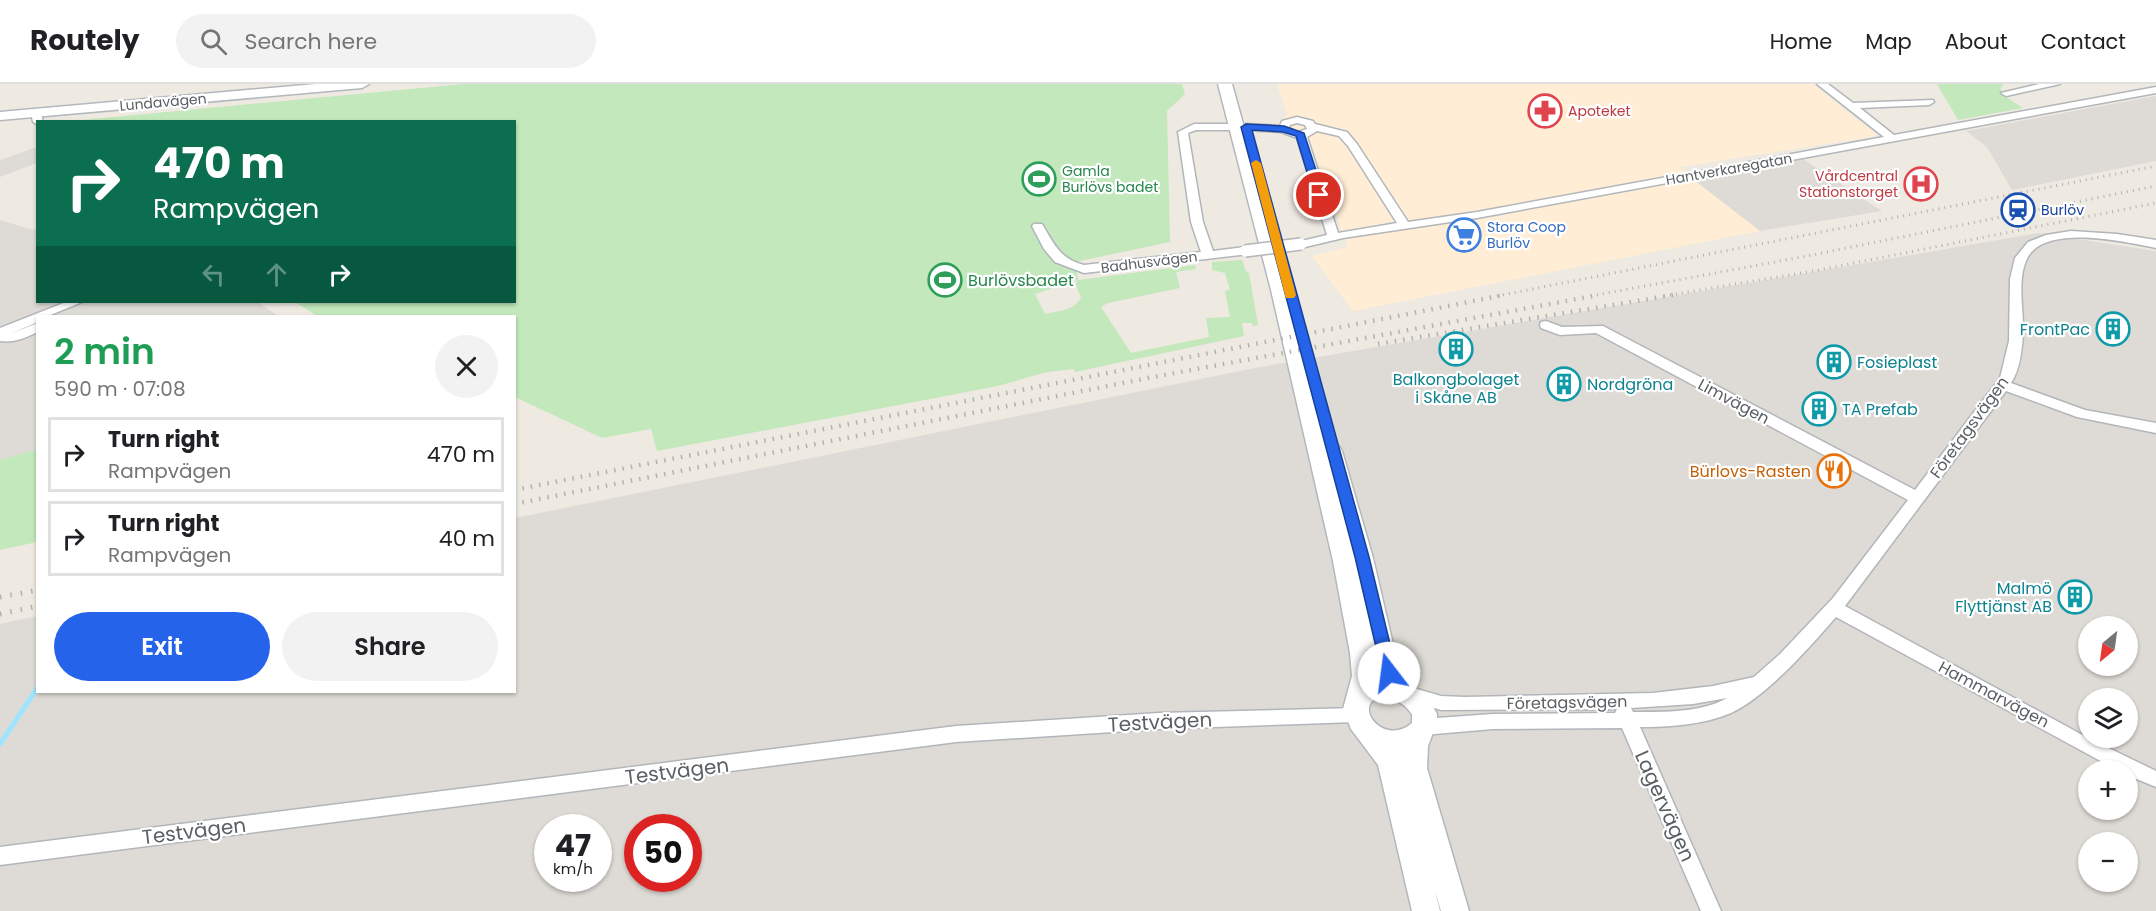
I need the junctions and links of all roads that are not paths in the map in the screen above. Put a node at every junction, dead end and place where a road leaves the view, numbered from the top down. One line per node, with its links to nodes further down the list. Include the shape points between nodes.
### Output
1 (362, 84): 11 (main road, Lundavägen)
2 (1225, 84): 12 (main road)
3 (1237, 84): 12 (main road)
4 (1822, 84): 9 (street)
5 (2055, 84): 7 (street)
6 (2156, 90): 16 (street, Hantverkaregatan)
7 (2006, 93)
8 (1929, 102): 9 (street)
9 (1850, 106): 16 (street)
10 (0, 116): 11 (main road, Lundavägen)
11 (37, 117)
12 (1241, 127): 14 (street); 22 (street, Badhusvägen, via 1202,127 1183,132 1197,222); 35 (main road, via 1362,557 1389,673); 37 (main road, via 1344,561 1362,653)
13 (1313, 128): 14 (street, via 1306,122 1293,121 1286,123); 15 (street); 17 (street, via 1343,134)
14 (1284, 129): 15 (street)
15 (1301, 135): 19 (street)
16 (1893, 139): 17 (street, Hantverkaregatan)
17 (1404, 225): 19 (street, Hantverkaregatan)
18 (1038, 226): 22 (street, Badhusvägen, via 1058,259 1084,269)
19 (1333, 236): 20 (street, Hantverkaregatan)
20 (1301, 244): 22 (street, Badhusvägen, bridge)
21 (2156, 244): 30 (street, Företagsvägen, via 2068,235 2044,238 2023,251 2016,276 2015,358)
22 (1208, 255)
23 (73, 303): 25 (street)
24 (74, 303): 26 (street)
25 (43, 315)
26 (56, 315)
27 (36, 318): 29 (street, via 5,331 1,337 8,339)
28 (1546, 325): 32 (street, Limvägen, via 1560,331 1598,329)
29 (36, 328)
30 (2002, 385): 31 (street, via 2082,414); 32 (street, Företagsvägen)
31 (2156, 428)
32 (1917, 498): 33 (street, Företagsvägen)
33 (1832, 607): 34 (street, Företagsvägen, via 1788,660); 40 (street, Hammarvägen)
34 (1761, 682): 36 (street, Företagsvägen, via 1731,691 1673,699); 38 (street, Företagsvägen, via 1723,708 1686,717)
35 (1403, 690): 36 (street, Företagsvägen, via 1433,701 1465,704); 37 (main road, via 1377,686); 39 (main road, via 1422,709)
36 (1618, 701): 38 (street, Lagervägen)
37 (1362, 714): 39 (main road, via 1382,740 1409,740); 41 (street, Testvägen, via 956,734); 42 (main road, via 1390,761)
38 (1628, 720): 39 (street, Företagsvägen, via 1563,720); 44 (street, Lagervägen)
39 (1421, 730): 43 (main road, via 1415,746 1414,768)
40 (2156, 779)
41 (0, 856)
42 (1426, 911)
43 (1455, 911)
44 (1711, 911)

